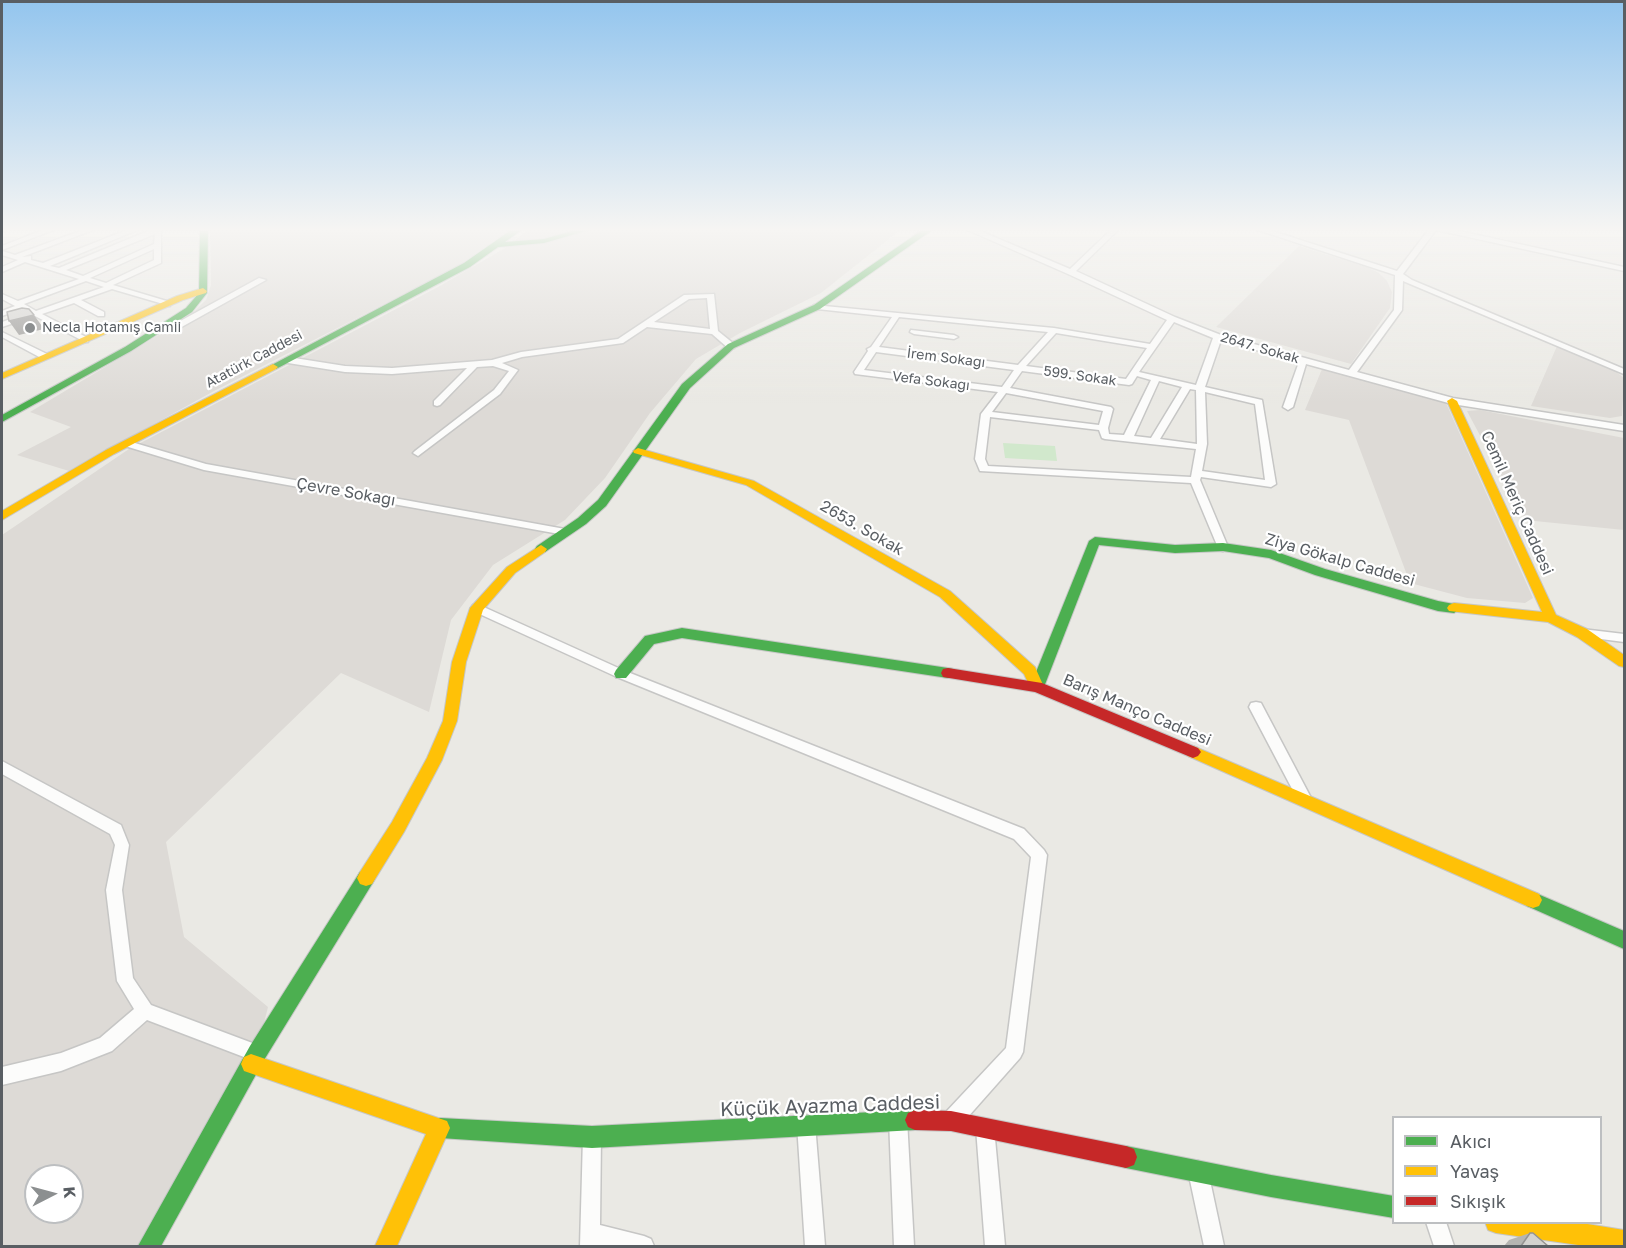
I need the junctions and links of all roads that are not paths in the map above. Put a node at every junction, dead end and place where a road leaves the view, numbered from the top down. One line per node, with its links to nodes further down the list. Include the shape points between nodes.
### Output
1 (67, 286): 14 (street)
2 (109, 286): 12 (street); 13 (street)
3 (203, 286): 10 (street)
4 (250, 286): 24 (street, via 175,327)
5 (427, 286): 37 (street, Atatürk Caddesi)
6 (848, 286): 15 (street)
7 (1102, 286): 20 (street, 2647. Sokak)
8 (1399, 286): 44 (street, via 1398,310)
9 (1419, 286): 42 (street)
10 (203, 291): 13 (street); 24 (street, via 200,300)
11 (2, 296): 14 (street)
12 (74, 300): 16 (street); 18 (street)
13 (167, 304): 31 (street)
14 (20, 305): 16 (street); 17 (street)
15 (817, 307): 19 (street); 32 (street)
16 (35, 313): 23 (street); 31 (street)
17 (2, 314)
18 (101, 314)
19 (897, 315): 21 (street); 34 (street)
20 (1172, 319): 29 (street, 2647. Sokak); 33 (street)
21 (960, 321): 25 (street); 30 (street)
22 (646, 324): 26 (street); 26 (street, via 687,297 711,296); 39 (street, via 620,341 521,355)
23 (2, 325)
24 (164, 328): 54 (street)
25 (1054, 330): 33 (street); 41 (street)
26 (714, 332): 32 (street)
27 (914, 332): 30 (street)
28 (2, 334): 35 (street)
29 (1218, 336): 38 (street, 2647. Sokak); 48 (street)
30 (954, 337): 36 (street)
31 (85, 340): 35 (street)
32 (731, 346): 61 (street, via 686,386)
33 (1153, 346): 43 (street)
34 (871, 349): 36 (street, İrem Sokağı); 49 (street, Vefa Sokağı, via 858,372)
35 (46, 357): 45 (street)
36 (947, 359): 41 (street, İrem Sokağı)
37 (288, 360): 40 (street, via 392,371); 59 (street, Atatürk Caddesi)
38 (1303, 361): 44 (street, 2647. Sokak); 52 (street)
39 (493, 363): 40 (street); 62 (street, via 514,370 497,392)
40 (474, 365): 51 (street)
41 (1021, 367): 43 (street, 599. Sokak, via 1129,382); 49 (street)
42 (1624, 372)
43 (1134, 374): 46 (street)
44 (1351, 374): 50 (street, 2647. Sokak)
45 (2, 376)
46 (1156, 378): 47 (street); 57 (street)
47 (1188, 384): 48 (street); 58 (street)
48 (1200, 387): 60 (street); 63 (street, via 1259,402 1271,484)
49 (1004, 390): 53 (street); 56 (street, Vefa Sokağı, via 1108,409)
50 (1452, 401): 55 (street, 2647. Sokak); 69 (street, Cemil Meriç Caddesi)
51 (437, 403)
52 (1288, 407)
53 (986, 414): 56 (street); 63 (street, via 980,459 984,470)
54 (2, 419)
55 (1624, 427)
56 (1103, 428): 57 (street, via 1105,436)
57 (1128, 438): 58 (street)
58 (1154, 441): 60 (street)
59 (128, 444): 64 (street, Atatürk Caddesi); 65 (street); 66 (street, Çevre Sokağı, via 204,467)
60 (1201, 447): 63 (street)
61 (638, 451): 66 (street, via 602,503); 75 (street, 2653. Sokak, via 750,483 945,594 1029,671)
62 (418, 453)
63 (1196, 476): 67 (street)
64 (2, 516)
65 (2, 521)
66 (565, 532): 68 (street, via 511,570)
67 (1223, 547): 69 (street, Ziya Gökalp Caddesi, via 1270,554 1438,606); 75 (street, Ziya Gökalp Caddesi, via 1175,549 1095,541)
68 (477, 608): 73 (street); 81 (street, via 459,662 450,721 434,760 392,837)
69 (1551, 618): 70 (street); 74 (street, Cemil Meriç Caddesi)
70 (1582, 633): 71 (street); 72 (street)
71 (1624, 638)
72 (1624, 662)
73 (621, 674): 75 (street, Barış Manço Caddesi, via 650,640 682,633); 84 (street, via 1019,834 1039,855 1014,1052)
74 (1624, 676)
75 (1037, 687): 78 (street, Barış Manço Caddesi)
76 (1256, 706): 78 (street)
77 (2, 767): 80 (street, via 116,830 122,845 114,890 125,981)
78 (1304, 798): 79 (street, Barış Manço Caddesi)
79 (1624, 940)
80 (145, 1011): 81 (street); 82 (street, via 106,1045 61,1062)
81 (254, 1059): 86 (street, Küçük Ayazma Caddesi); 95 (street)
82 (2, 1076)
83 (898, 1119): 84 (street, Küçük Ayazma Caddesi); 85 (street, Küçük Ayazma Caddesi); 99 (street)
84 (951, 1121): 87 (street, Küçük Ayazma Caddesi)
85 (807, 1124): 88 (street, Küçük Ayazma Caddesi); 98 (street)
86 (440, 1128): 88 (street, Küçük Ayazma Caddesi); 96 (street)
87 (985, 1128): 89 (street, Küçük Ayazma Caddesi); 100 (street)
88 (592, 1137): 93 (street)
89 (1198, 1171): 90 (street, Küçük Ayazma Caddesi); 101 (street)
90 (1392, 1207)
91 (1437, 1224): 102 (street)
92 (1509, 1224): 94 (street)
93 (590, 1239): 97 (street)
94 (1624, 1241)
95 (149, 1246)
96 (386, 1246)
97 (644, 1246)
98 (815, 1246)
99 (904, 1246)
100 (995, 1246)
101 (1214, 1246)
102 (1444, 1246)

